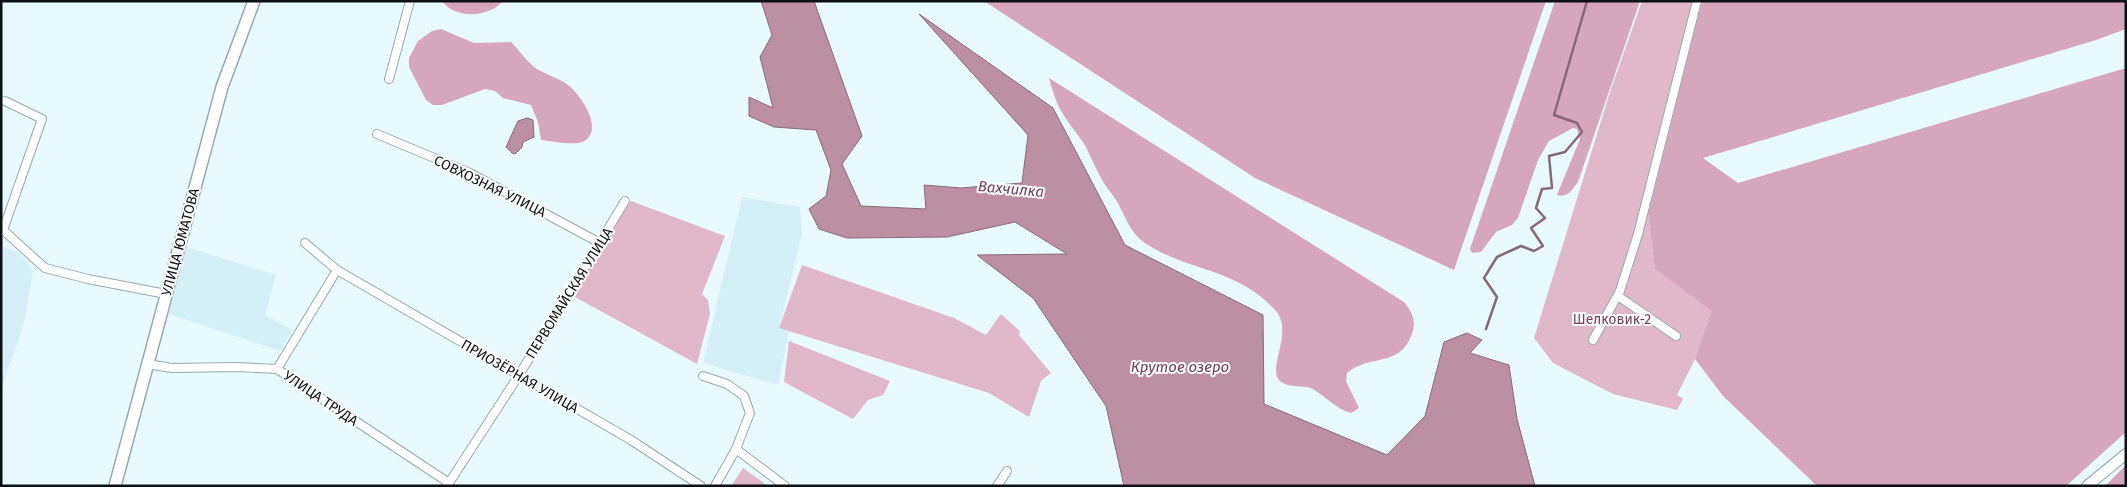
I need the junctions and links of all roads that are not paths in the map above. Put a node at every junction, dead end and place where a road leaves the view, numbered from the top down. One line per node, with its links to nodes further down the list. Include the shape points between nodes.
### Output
1 (254, 1): 13 (main road, УЛИЦА ЮМАТОВА, via 222,87)
2 (410, 1): 4 (street)
3 (1697, 1): 14 (street, via 1638,234)
4 (389, 79)
5 (3, 100): 6 (street); 9 (street, via 42,119)
6 (1, 109)
7 (377, 134): 10 (street, СОВХОЗНАЯ УЛИЦА, via 470,172)
8 (625, 201): 10 (street, ПЕРВОМАЙСКАЯ УЛИЦА)
9 (2, 230): 13 (street, via 45,268)
10 (600, 242): 19 (street, ПЕРВОМАЙСКАЯ УЛИЦА)
11 (305, 243): 12 (street, ПРИОЗЁРНАЯ УЛИЦА)
12 (337, 270): 18 (street); 19 (street, ПРИОЗЁРНАЯ УЛИЦА)
13 (166, 294): 17 (main road, УЛИЦА ЮМАТОВА)
14 (1618, 296): 15 (street); 16 (street)
15 (1676, 336)
16 (1593, 340)
17 (147, 364): 18 (street, УЛИЦА ТРУДА, via 172,368); 25 (main road, УЛИЦА ЮМАТОВА)
18 (277, 369): 24 (street, УЛИЦА ТРУДА)
19 (518, 375): 24 (street, ПЕРВОМАЙСКАЯ УЛИЦА); 26 (street, ПРИОЗЁРНАЯ УЛИЦА, via 631,440)
20 (703, 376): 21 (street, via 727,384 744,396 750,412)
21 (736, 449): 27 (street); 28 (street)
22 (2126, 454): 30 (street)
23 (1007, 471): 29 (street)
24 (448, 484)
25 (115, 486)
26 (701, 486)
27 (715, 486)
28 (785, 486)
29 (996, 486)
30 (2087, 486)

